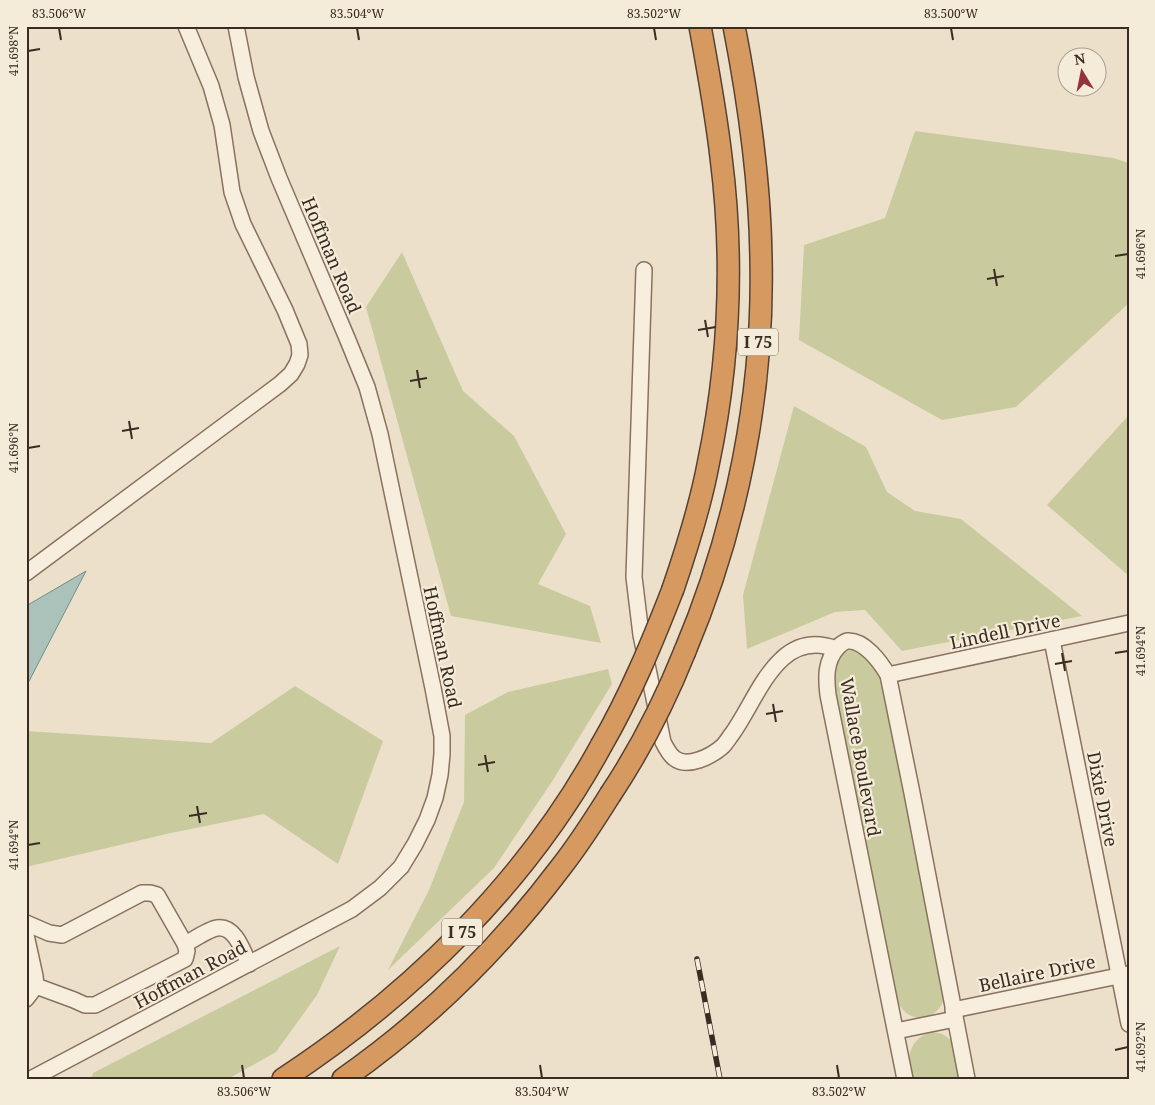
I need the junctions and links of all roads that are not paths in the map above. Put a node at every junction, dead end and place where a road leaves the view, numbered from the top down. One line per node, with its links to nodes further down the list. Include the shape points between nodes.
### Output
1 (186, 26): 6 (street, via 211,86 222,125 232,192 243,224 285,310 300,354 291,374 280,384)
2 (236, 26): 14 (street, Hoffman Road, via 246,77 278,178 367,387 380,434 442,736 435,798 428,820 401,867 352,909)
3 (700, 26): 22 (highway, I 75, bridge, via 722,164 728,264 727,307 719,402 708,465 693,529 673,589 618,716 587,771 539,842 498,893 429,965 375,1012)
4 (734, 26): 23 (highway, I 75, bridge, via 749,113 758,197 761,303 750,415 736,492 699,616 652,723 583,837 549,883 449,993)
5 (644, 270): 9 (street, via 634,577 641,635 663,742 674,759 679,761 706,757 723,745 760,686 787,655 810,644)
6 (26, 573)
7 (1129, 623): 8 (street, Lindell Drive)
8 (1052, 640): 10 (street, Lindell Drive); 15 (street, Dixie Drive)
9 (836, 649): 10 (street, Wallace Boulevard, via 847,641 859,644 872,654); 20 (street, Wallace Boulevard, via 827,670 828,695)
10 (888, 675): 18 (street, Wallace Boulevard)
11 (26, 923): 13 (street, via 62,935 142,893 150,892 157,895)
12 (26, 934): 16 (street)
13 (185, 944): 14 (street, via 216,928 227,928 233,933); 16 (street, via 185,958 95,1005 85,1005)
14 (249, 964): 21 (street, Hoffman Road)
15 (1124, 974): 18 (street, Bellaire Drive); 19 (street, Dixie Drive)
16 (36, 986): 17 (street)
17 (26, 999)
18 (954, 1015): 20 (street, Bellaire Drive); 25 (street, Wallace Boulevard)
19 (1129, 1024)
20 (896, 1031): 24 (street, Wallace Boulevard)
21 (31, 1079)
22 (283, 1079)
23 (343, 1079)
24 (905, 1079)
25 (967, 1079)

